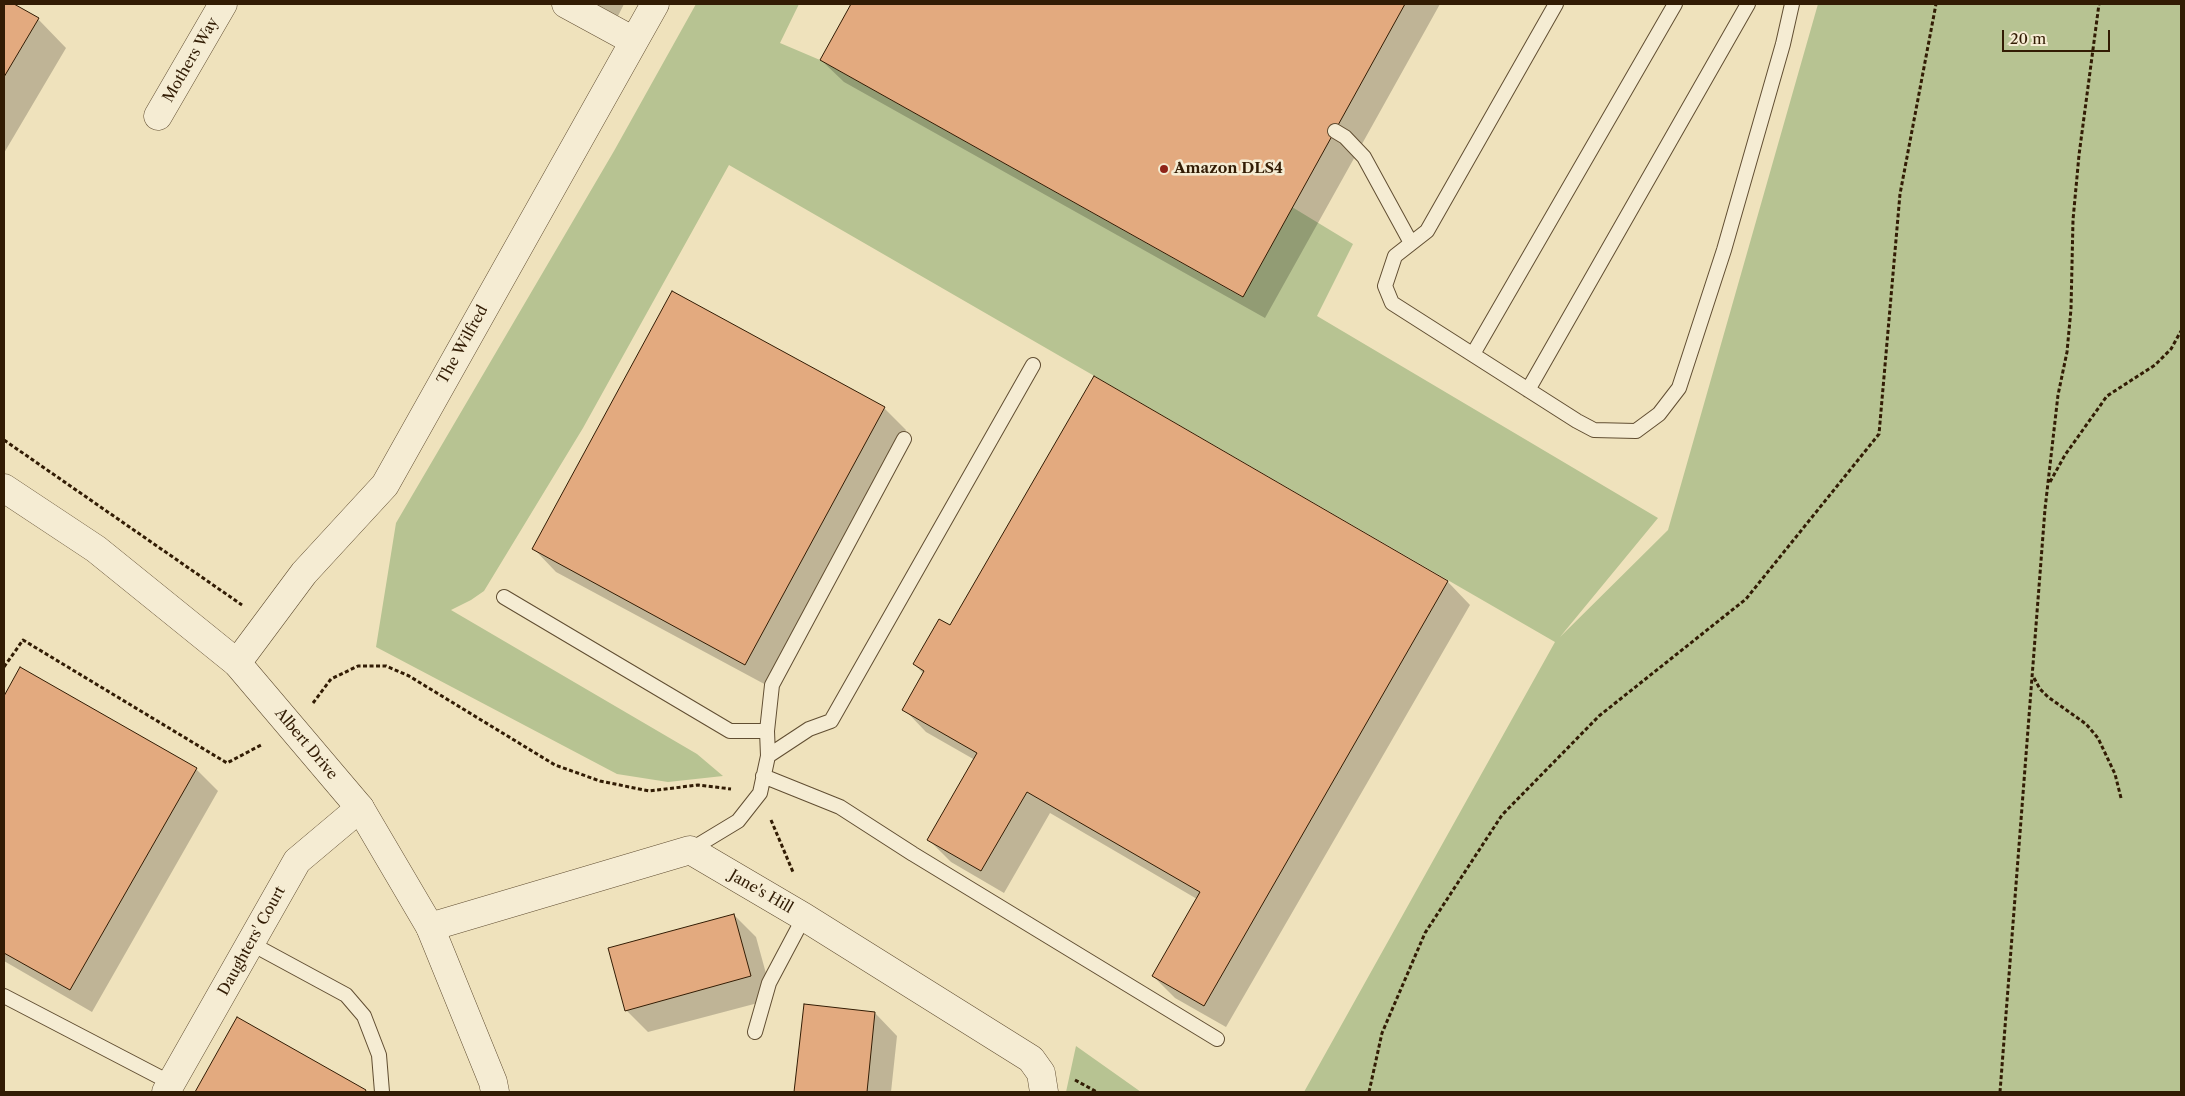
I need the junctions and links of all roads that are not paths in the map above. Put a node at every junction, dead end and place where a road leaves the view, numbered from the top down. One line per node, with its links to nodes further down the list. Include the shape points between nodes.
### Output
1 (223, 4): 9 (street, Mothers Way)
2 (566, 4): 8 (street)
3 (654, 4): 8 (street, The Wilfred)
4 (1556, 4): 11 (lane, via 1427,231)
5 (1675, 4): 12 (lane)
6 (1748, 4): 14 (lane)
7 (1792, 4): 14 (lane, via 1726,240 1679,388 1659,414 1636,431 1594,430)
8 (634, 41): 18 (street, The Wilfred, via 385,485 304,573)
9 (158, 116)
10 (1336, 131): 11 (lane, via 1364,157)
11 (1411, 242): 12 (lane, via 1396,256 1386,286 1392,303)
12 (1472, 354): 14 (lane)
13 (1033, 364): 20 (lane, via 831,721 809,729)
14 (1528, 390)
15 (904, 439): 19 (lane, via 772,685)
16 (4, 488): 18 (street, Albert Drive, via 96,549)
17 (504, 597): 19 (lane, via 730,731)
18 (237, 663): 22 (street, Albert Drive)
19 (767, 731): 20 (lane)
20 (768, 756): 21 (lane)
21 (763, 776): 23 (lane, via 760,793 738,821); 29 (lane, via 840,807)
22 (360, 808): 25 (street, Albert Drive); 26 (street, Daughters' Court, via 296,862)
23 (690, 850): 24 (street, Jane's Hill); 25 (street)
24 (804, 917): 28 (lane, via 769,983); 33 (street, Jane's Hill, via 1031,1059 1041,1073)
25 (430, 927): 32 (street, Albert Drive)
26 (250, 943): 30 (street, Daughters' Court); 31 (lane, via 346,995 364,1016 379,1055)
27 (4, 996): 30 (lane)
28 (755, 1032)
29 (1217, 1039)
30 (169, 1088)
31 (382, 1092)
32 (495, 1092)
33 (1044, 1092)

